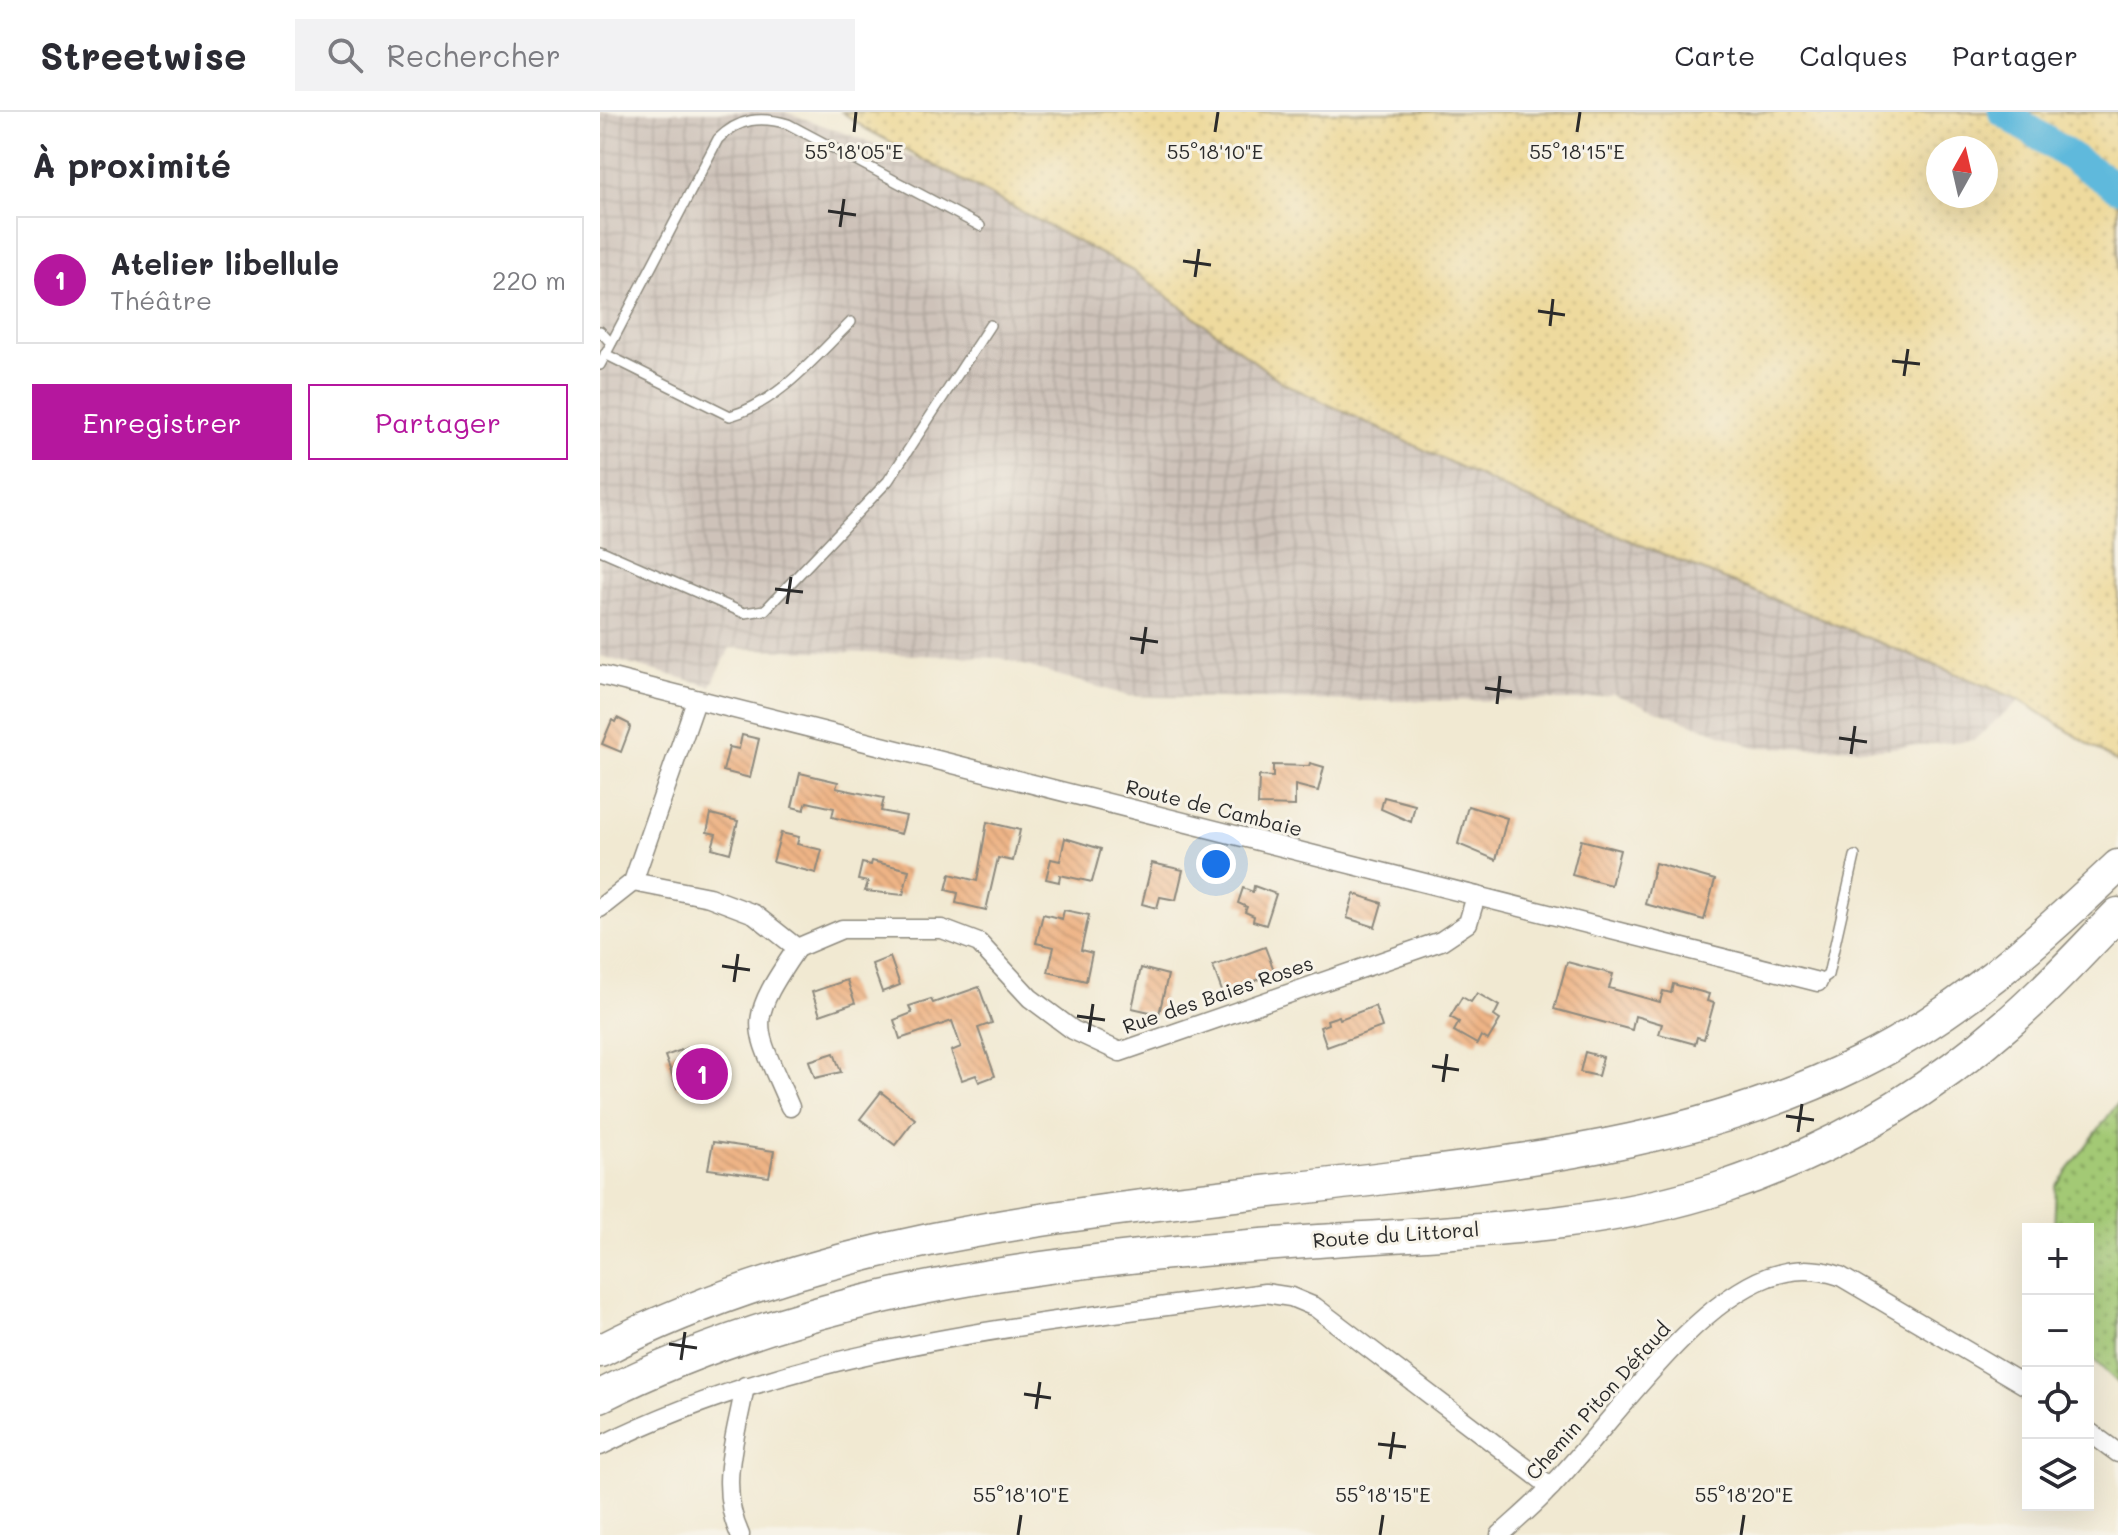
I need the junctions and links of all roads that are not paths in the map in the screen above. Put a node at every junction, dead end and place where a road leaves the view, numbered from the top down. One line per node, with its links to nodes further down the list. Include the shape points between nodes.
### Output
1 (980, 226): 5 (lane, via 788,124 750,119 718,139)
2 (851, 322): 6 (lane, via 780,389 753,409 730,416)
3 (990, 325): 8 (lane, via 888,481 765,610 744,613)
4 (600, 331): 5 (lane)
5 (611, 343): 6 (lane)
6 (605, 354): 7 (lane)
7 (600, 365)
8 (600, 550)
9 (600, 675): 10 (street, Route de Cambaie)
10 (696, 701): 13 (street); 14 (street, Route de Cambaie)
11 (1855, 856): 18 (lane, via 1828,975)
12 (2118, 866): 20 (highway, via 2023,956 1942,1015 1861,1063 1729,1117 1538,1159 1029,1221 869,1252 725,1295)
13 (633, 882): 15 (street); 17 (street, via 709,897 754,914)
14 (1476, 896): 17 (street, Rue des Baies Roses, via 1468,923 1441,941 1120,1052 1073,1030 1030,998 979,943 942,929 842,929); 18 (street, Route de Cambaie)
15 (600, 908)
16 (2118, 914): 23 (highway, Route du Littoral, via 2008,1024 1919,1093 1804,1155 1722,1188 1635,1210 1507,1228 1127,1257 963,1279 783,1324 677,1361)
17 (797, 948): 19 (street, via 765,994 756,1028)
18 (1818, 982)
19 (790, 1107)
20 (600, 1351)
21 (2022, 1383): 27 (street, Chemin Piton Défaud, via 1864,1288 1818,1269 1796,1270 1734,1296 1676,1345)
22 (745, 1386): 25 (street, via 662,1415); 27 (street, via 938,1338 1265,1293 1315,1307); 28 (street, via 726,1491)
23 (600, 1396)
24 (2094, 1435): 26 (street)
25 (600, 1446)
26 (2118, 1453)
27 (1551, 1487): 29 (street, Chemin Piton Défaud)
28 (740, 1535)
29 (1500, 1535)

